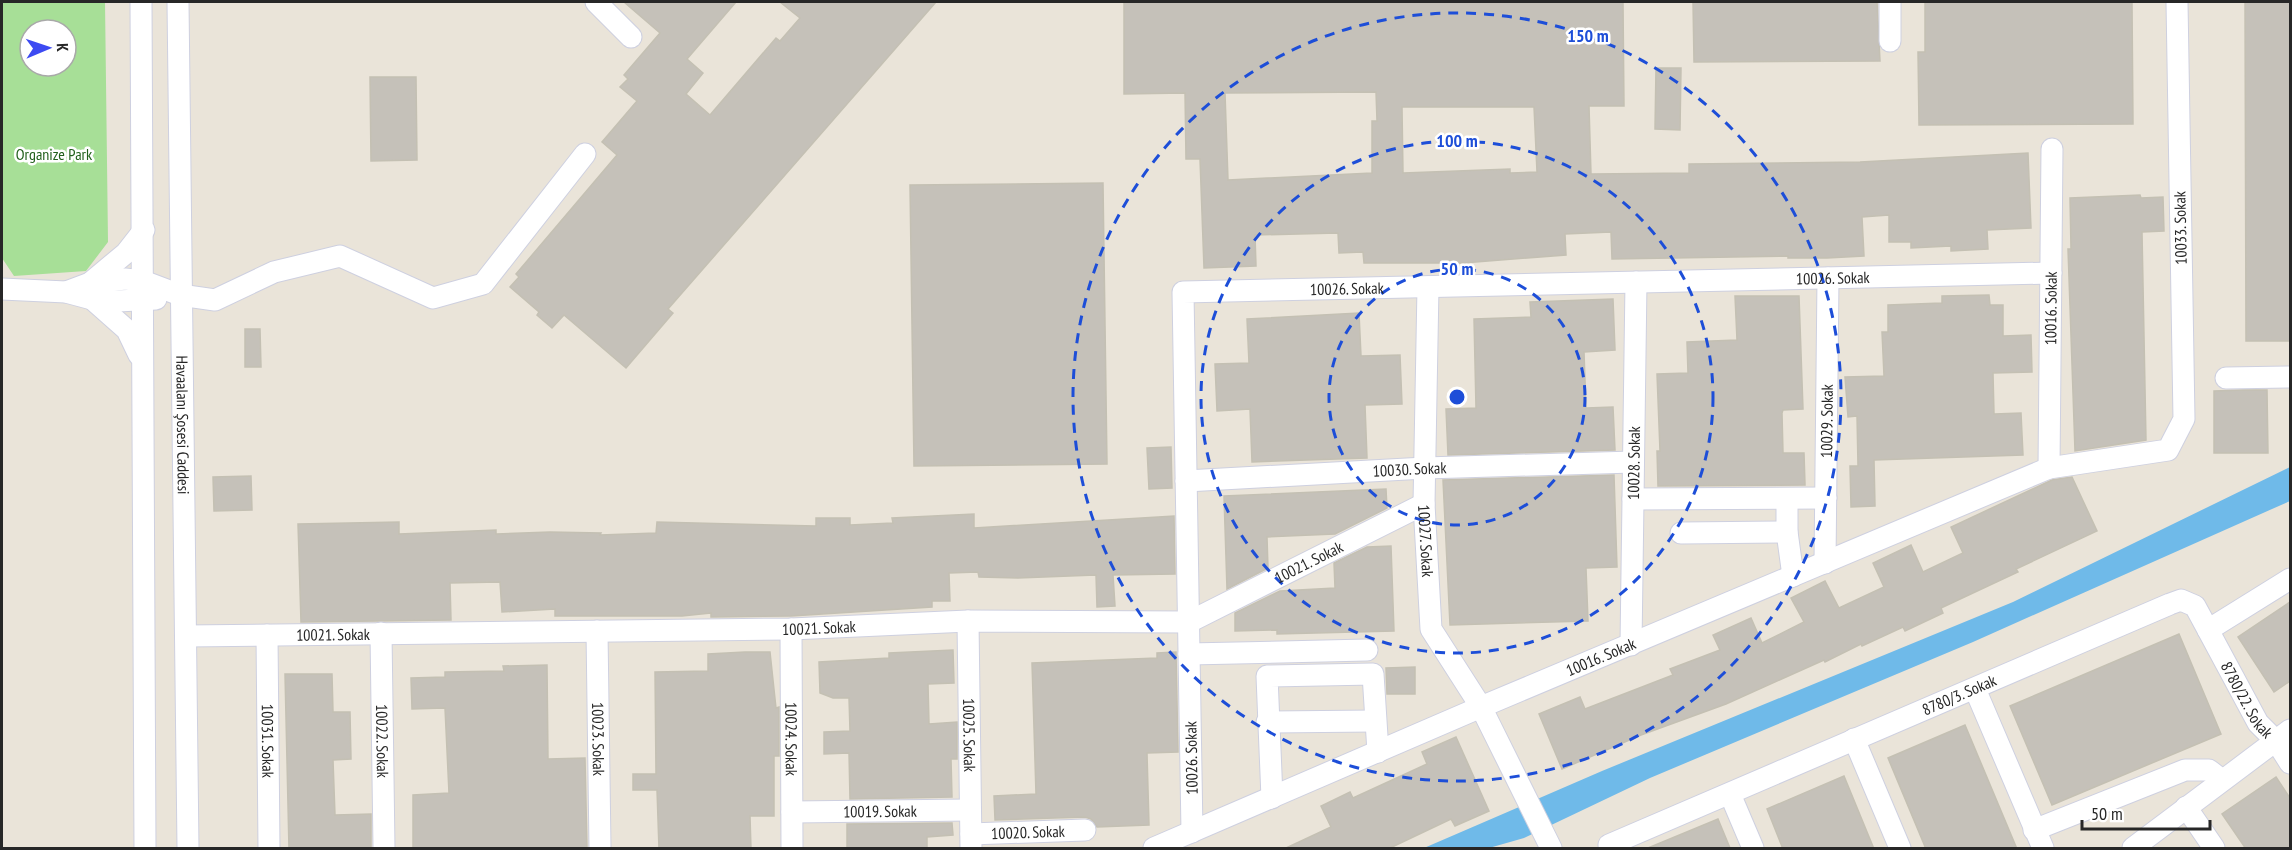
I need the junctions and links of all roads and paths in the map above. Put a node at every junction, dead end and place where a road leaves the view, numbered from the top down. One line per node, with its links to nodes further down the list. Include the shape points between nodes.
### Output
1 (141, 2): 10 (street)
2 (178, 2): 18 (street, Havaalanı Şosesi Caddesi)
3 (596, 2): 6 (street)
4 (1890, 2): 7 (street)
5 (2177, 2): 22 (street, 10033. Sokak, via 2184,419)
6 (631, 37)
7 (1890, 41)
8 (2052, 149): 11 (street, 10016. Sokak)
9 (585, 154): 18 (street, via 483,284 433,298 340,256 274,272 215,300)
10 (144, 230): 16 (street); 17 (street)
11 (2051, 273): 12 (street, 10026. Sokak); 25 (street, 10016. Sokak)
12 (1828, 278): 13 (street, 10026. Sokak); 27 (street, 10029. Sokak)
13 (1636, 282): 15 (street, 10026. Sokak); 23 (street, 10028. Sokak)
14 (5, 285): 17 (street)
15 (1428, 287): 24 (street, 10027. Sokak); 26 (street, 10026. Sokak, via 1183,292)
16 (143, 290): 17 (street); 18 (street); 19 (street)
17 (91, 291): 19 (street, via 127,330)
18 (180, 295): 43 (street, Havaalanı Şosesi Caddesi)
19 (142, 362): 68 (street)
20 (2290, 377): 21 (street)
21 (2226, 378)
22 (2168, 450): 25 (street, 10016. Sokak)
23 (1634, 462): 24 (street, 10030. Sokak); 28 (street, 10028. Sokak)
24 (1425, 468): 26 (street, 10030. Sokak); 30 (street, 10027. Sokak)
25 (2049, 468): 33 (street, 10016. Sokak)
26 (1186, 481): 37 (street, 10026. Sokak)
27 (1826, 498): 29 (street); 33 (street, 10029. Sokak)
28 (1633, 499): 29 (street); 44 (street, 10028. Sokak)
29 (1787, 499): 31 (street)
30 (1424, 504): 37 (street, 10021. Sokak); 48 (street, 10027. Sokak, via 1431,629)
31 (1787, 532): 32 (street); 34 (street)
32 (1681, 533)
33 (1825, 563): 34 (street, 10016. Sokak)
34 (1793, 576): 44 (street, 10016. Sokak)
35 (2290, 579): 39 (street)
36 (968, 621): 37 (street, 10021. Sokak); 38 (street, 10021. Sokak); 59 (street, 10025. Sokak)
37 (1189, 622): 46 (street, 10026. Sokak)
38 (791, 629): 40 (street, 10021. Sokak); 60 (street, 10024. Sokak)
39 (2208, 630): 47 (street, 8780/3. Sokak, via 2195,606 2181,600); 51 (street, 8780/22. Sokak, via 2258,723)
40 (597, 631): 41 (street, 10021. Sokak); 72 (street, 10023. Sokak)
41 (381, 633): 42 (street, 10021. Sokak); 63 (street, 10022. Sokak)
42 (267, 635): 43 (street, 10021. Sokak); 70 (street, 10031. Sokak)
43 (186, 636): 69 (street, Havaalanı Şosesi Caddesi)
44 (1631, 645): 48 (street, 10016. Sokak)
45 (1367, 650): 46 (street)
46 (1189, 654): 62 (street, 10026. Sokak)
47 (1975, 689): 52 (street, 8780/3. Sokak); 64 (street)
48 (1481, 707): 53 (street, 10016. Sokak); 66 (street, 10027. Sokak)
49 (1375, 721): 50 (street); 50 (street, via 1373,674 1267,676); 53 (street)
50 (1267, 722): 57 (street)
51 (2283, 736): 54 (street, 8780/22. Sokak); 55 (street)
52 (1854, 739): 56 (street, 8780/3. Sokak); 76 (street)
53 (1378, 752): 57 (street, 10016. Sokak)
54 (2290, 763)
55 (2222, 780): 58 (street); 64 (street, via 2209,770 2185,770)
56 (1730, 794): 67 (street, 8780/3. Sokak); 75 (street)
57 (1272, 798): 62 (street, 10016. Sokak)
58 (2186, 807): 77 (street); 78 (street)
59 (970, 810): 60 (street, 10019. Sokak); 65 (street, 10025. Sokak)
60 (792, 812): 73 (street, 10024. Sokak)
61 (1085, 830): 65 (street, 10020. Sokak)
62 (1192, 832): 74 (street, 10016. Sokak)
63 (384, 839): 71 (street)
64 (2038, 839)
65 (971, 841)
66 (1550, 845)
67 (1608, 845)
68 (145, 849)
69 (188, 849)
70 (269, 849)
71 (396, 849)
72 (600, 849)
73 (792, 849)
74 (1154, 849)
75 (1753, 849)
76 (1900, 849)
77 (2133, 849)
78 (2214, 849)

